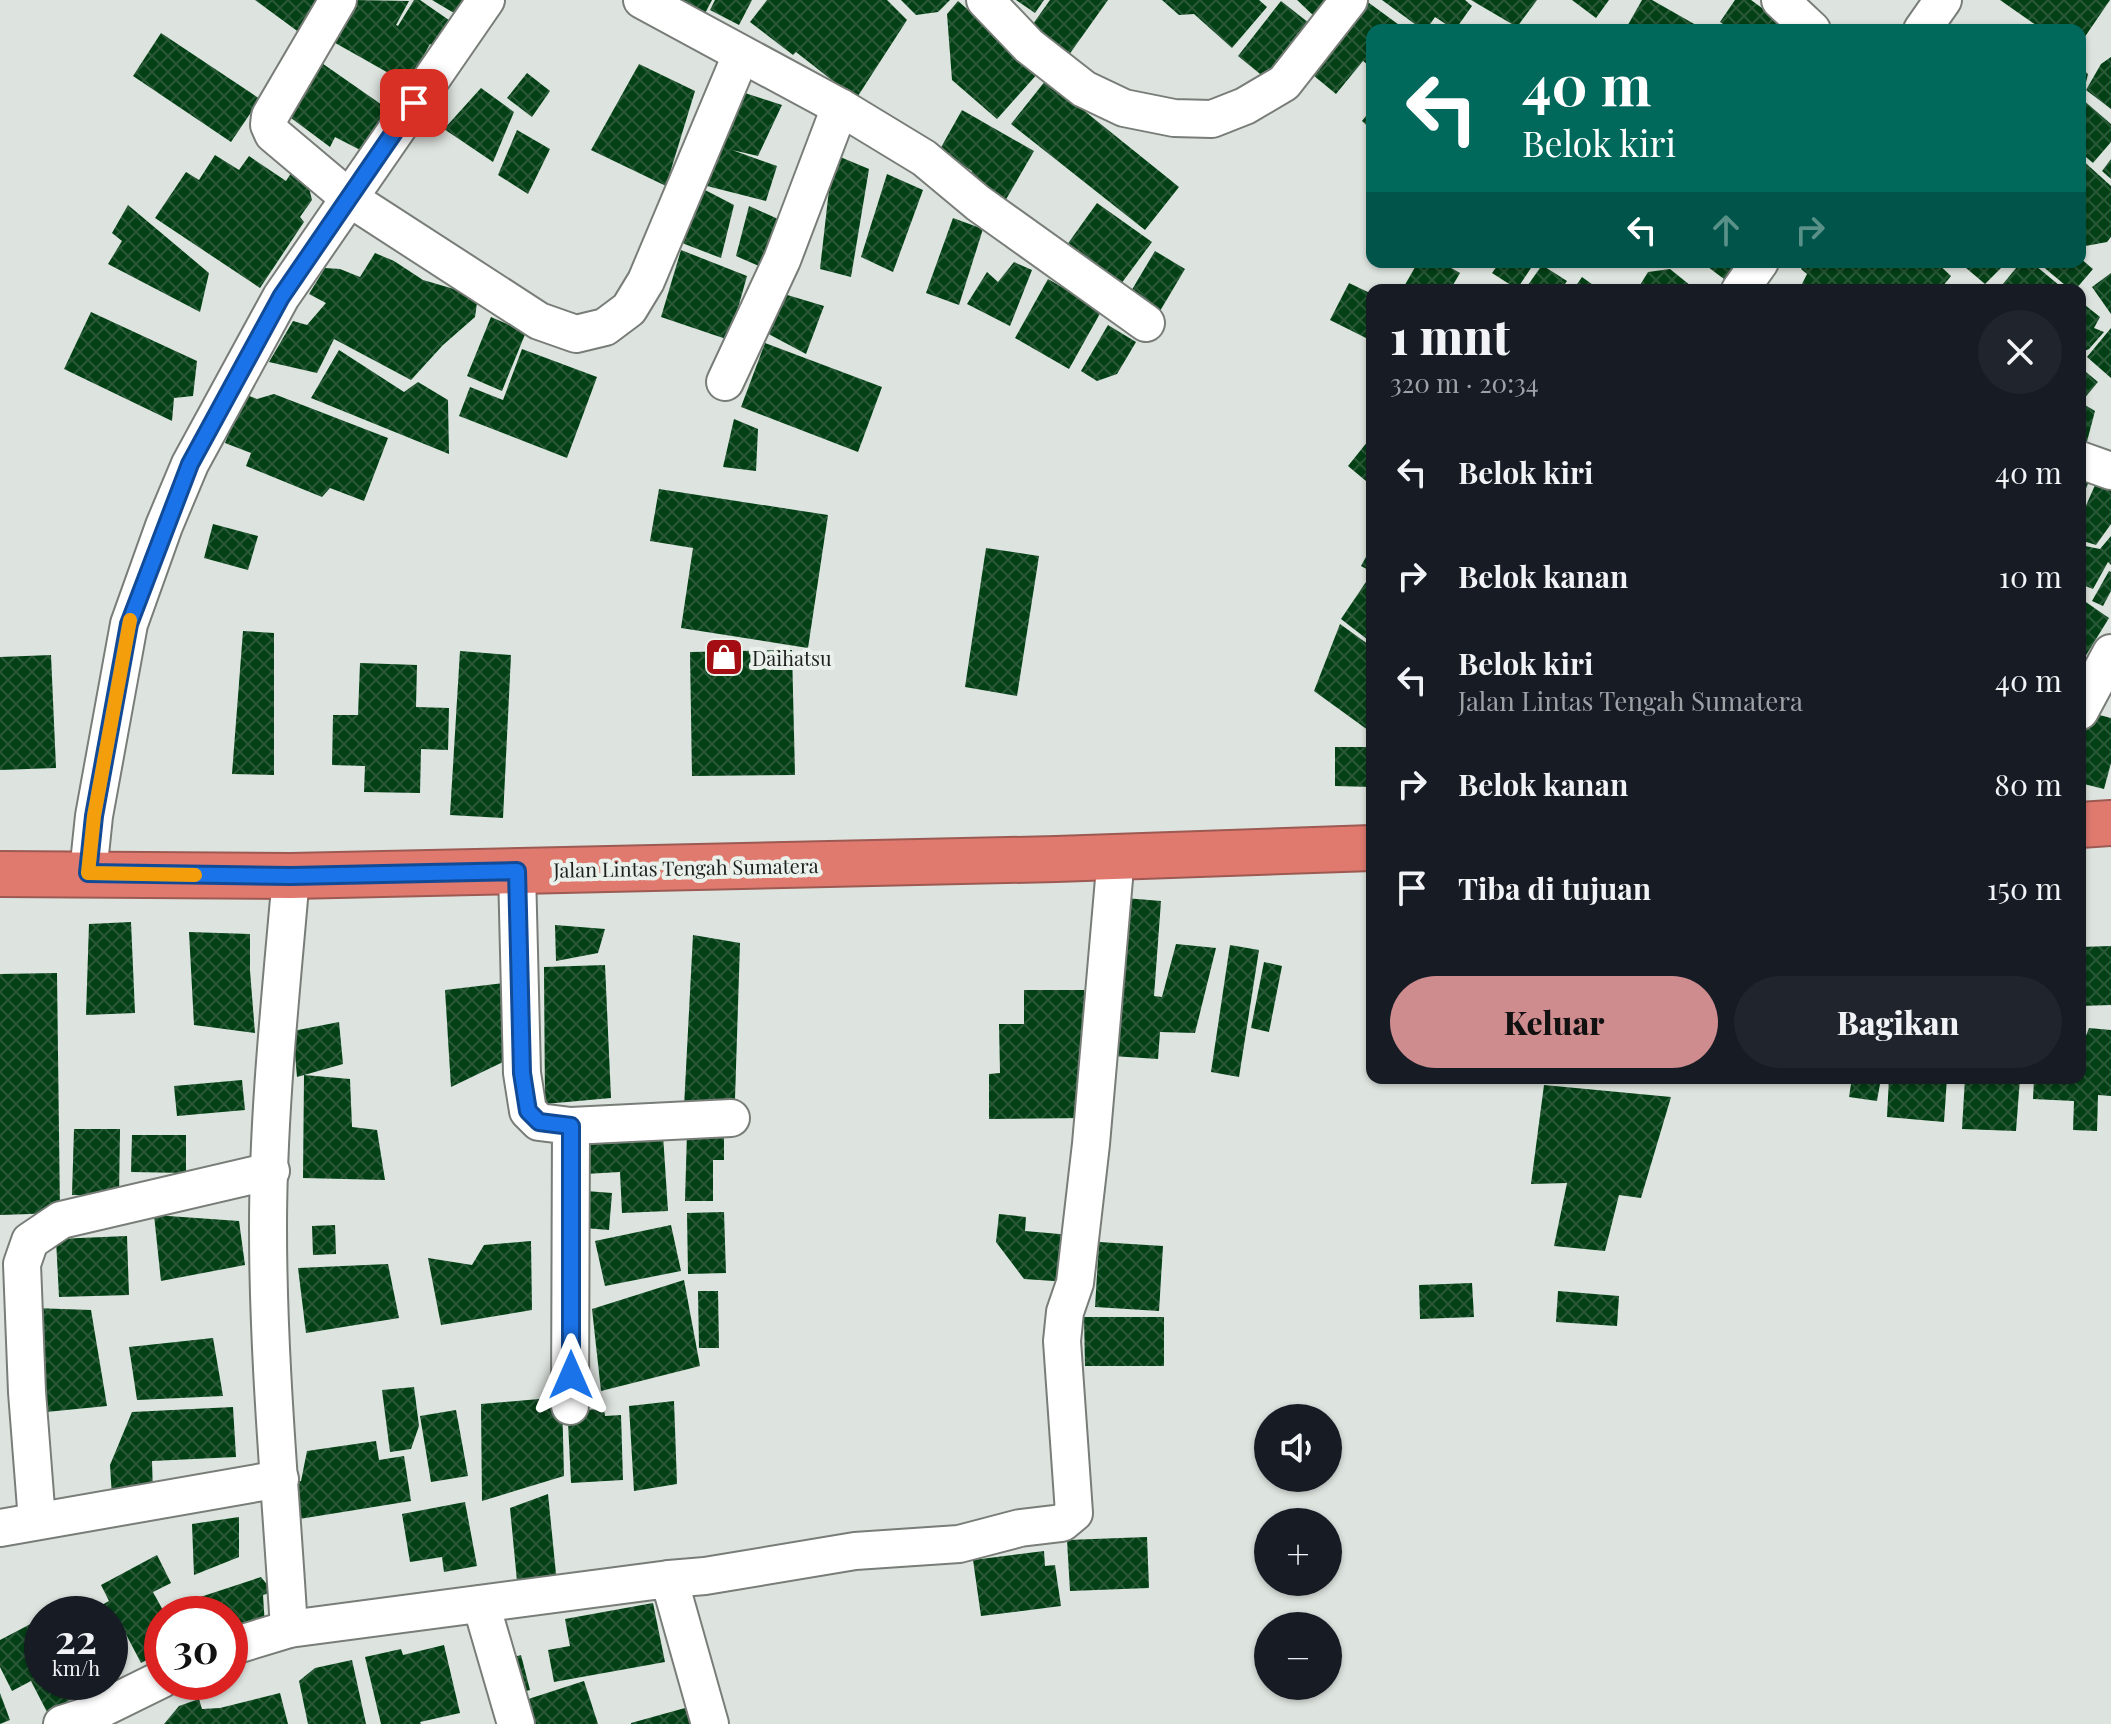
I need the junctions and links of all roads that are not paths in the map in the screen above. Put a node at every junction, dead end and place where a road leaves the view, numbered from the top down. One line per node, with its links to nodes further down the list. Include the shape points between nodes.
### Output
1 (338, 0): 12 (street, via 269,125 278,139)
2 (486, 0): 12 (street)
3 (642, 0): 10 (street)
4 (985, 0): 5 (street, via 1029,46 1084,89 1124,108 1212,119 1284,83)
5 (1349, 0)
6 (1780, 0): 8 (street)
7 (1943, 0): 9 (street)
8 (1806, 24)
9 (1926, 24)
10 (741, 55): 11 (street); 12 (street, via 646,281 629,309 605,327 576,334 539,321)
11 (840, 107): 13 (street, via 924,158); 14 (street, via 782,260)
12 (349, 198): 24 (street, via 281,297 190,464 164,526 129,624)
13 (1146, 323)
14 (725, 382)
15 (2086, 462): 16 (street)
16 (2111, 471)
17 (2111, 653): 18 (street)
18 (2086, 700)
19 (2111, 823): 20 (highway)
20 (2086, 825)
21 (1366, 842): 22 (highway, Jalan Lintas Tengah Sumatera)
22 (1116, 856): 23 (highway, Jalan Lintas Tengah Sumatera); 34 (street, via 1077,1268 1062,1341 1074,1513 1062,1523 959,1544 855,1551)
23 (517, 871): 26 (highway, Jalan Lintas Tengah Sumatera); 28 (street, via 522,1073 528,1111 539,1122)
24 (88, 873): 25 (highway, Jalan Lintas Tengah Sumatera); 26 (highway, Jalan Lintas Tengah Sumatera)
25 (0, 874)
26 (291, 876): 29 (street)
27 (731, 1118): 28 (street)
28 (571, 1126): 30 (street)
29 (271, 1171): 31 (street, via 268,1228); 32 (street, via 61,1220 30,1241 22,1264)
30 (570, 1406)
31 (280, 1479): 32 (street); 36 (street)
32 (37, 1521): 33 (street)
33 (0, 1528)
34 (669, 1579): 35 (street); 41 (street)
35 (481, 1604): 36 (street); 40 (street)
36 (289, 1629): 37 (street)
37 (248, 1642)
38 (144, 1688): 39 (street)
39 (62, 1724)
40 (516, 1724)
41 (710, 1724)

